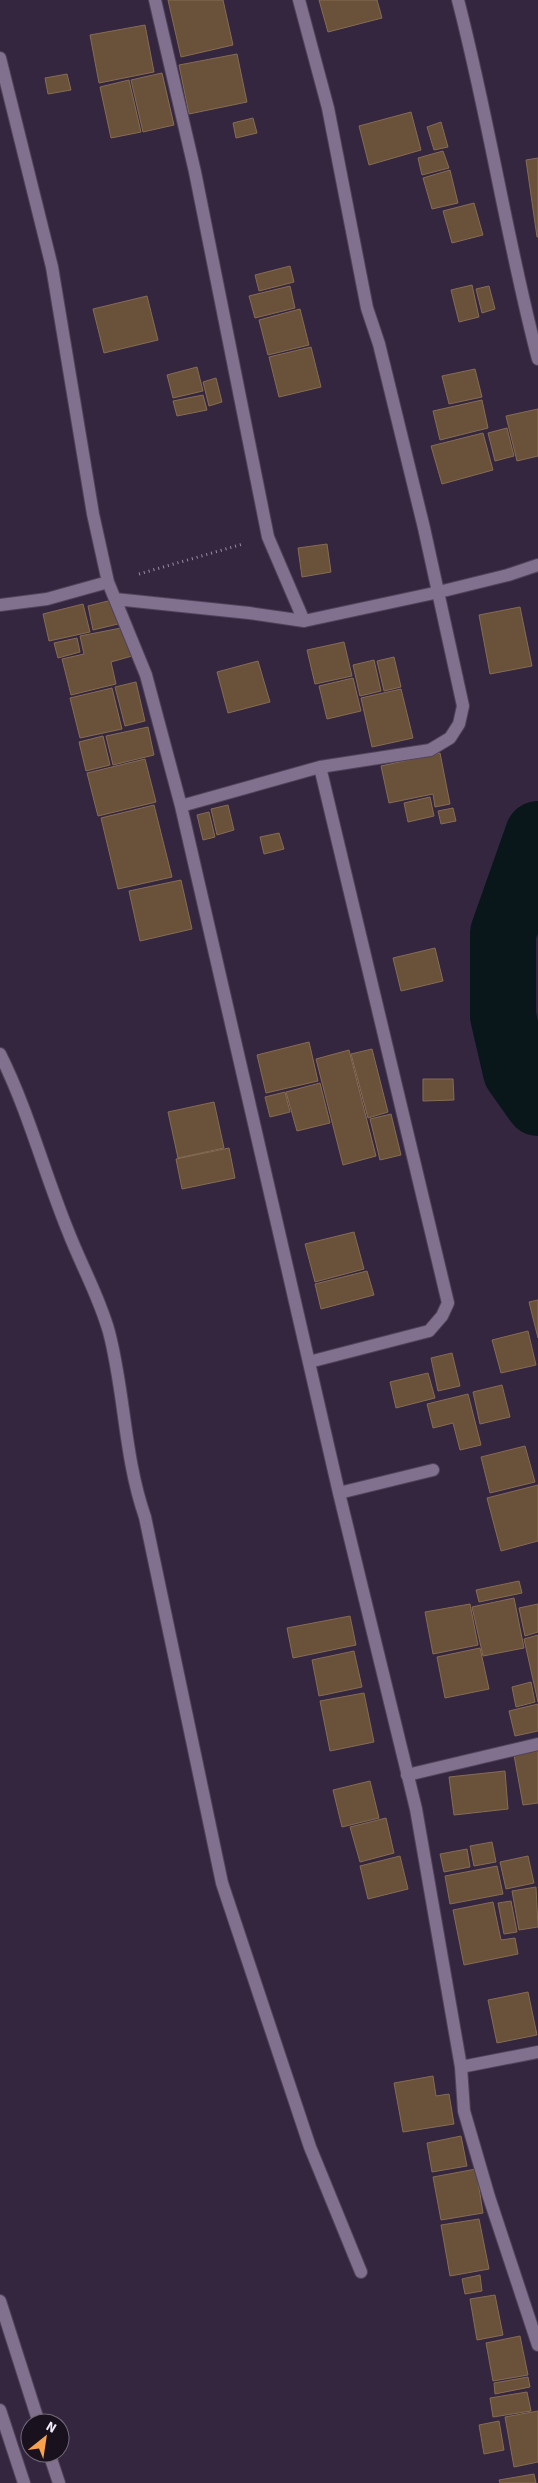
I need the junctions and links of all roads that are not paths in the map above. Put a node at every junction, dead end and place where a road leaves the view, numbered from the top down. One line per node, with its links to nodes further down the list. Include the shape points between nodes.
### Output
1 (154, 0): 11 (street, via 195,172 268,537)
2 (299, 0): 8 (street, via 328,108 367,308 379,344)
3 (458, 0): 5 (street)
4 (0, 58): 7 (street, via 52,267 93,514)
5 (538, 359)
6 (538, 565): 8 (street)
7 (108, 582): 9 (street); 10 (street, via 47,599)
8 (439, 592): 11 (street); 12 (street, via 464,706 459,724 450,738 430,750)
9 (115, 599): 11 (street); 13 (street, via 146,675)
10 (0, 605)
11 (304, 621)
12 (320, 768): 13 (street); 15 (street, via 448,1303 429,1331)
13 (181, 806): 15 (street)
14 (0, 1054): 22 (street, via 68,1231 101,1305 116,1364 128,1458 145,1517 222,1882 310,2147)
15 (309, 1362): 17 (street)
16 (433, 1470): 17 (street)
17 (339, 1493): 19 (street)
18 (538, 1744): 19 (street)
19 (407, 1775): 21 (street, via 416,1809)
20 (538, 2052): 21 (street)
21 (461, 2067): 24 (street, via 464,2111)
22 (361, 2272)
23 (0, 2301): 26 (street)
24 (538, 2345)
25 (0, 2410): 28 (street)
26 (35, 2413)
27 (52, 2463): 29 (street)
28 (24, 2483)
29 (59, 2483)

